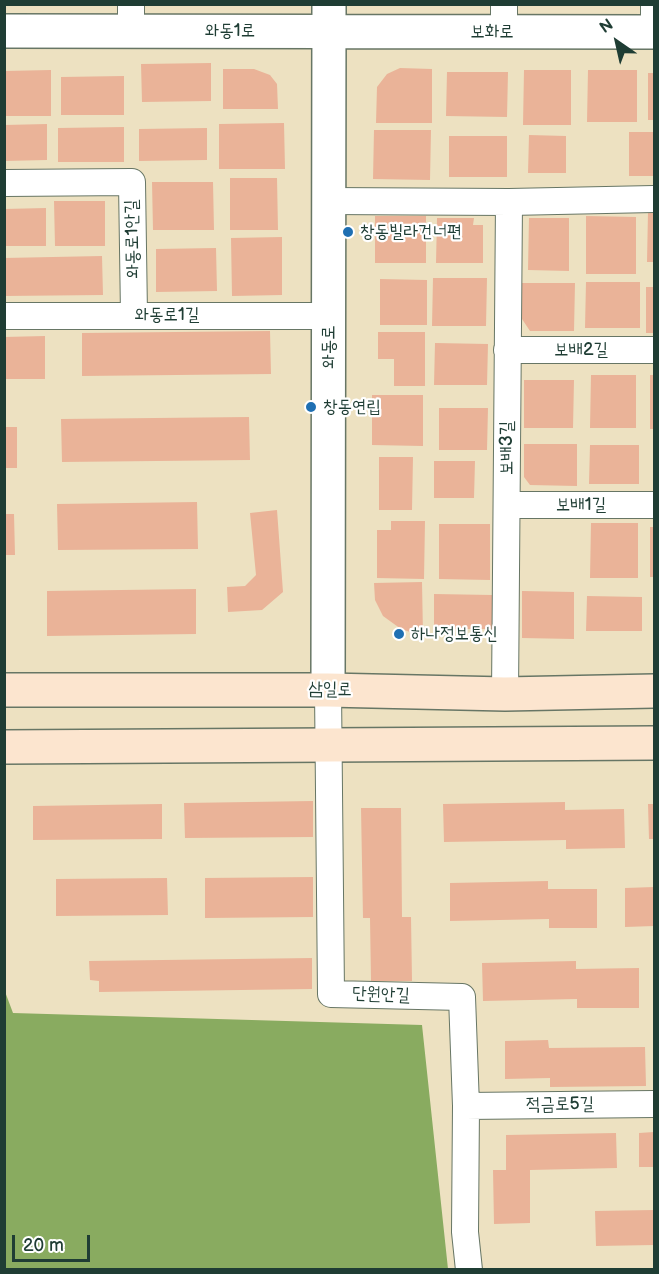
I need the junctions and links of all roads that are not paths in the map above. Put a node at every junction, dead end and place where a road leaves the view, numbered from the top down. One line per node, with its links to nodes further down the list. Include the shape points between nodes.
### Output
1 (654, 6): 6 (street)
2 (131, 18): 3 (street, 와동1로); 5 (street, 와동1로)
3 (329, 18): 4 (street, 보화로); 9 (street, 와동로)
4 (504, 19): 6 (street, 보화로)
5 (4, 31)
6 (654, 32)
7 (4, 183): 11 (street, 와동로1안길, via 132,182)
8 (654, 200): 10 (street)
9 (328, 201): 10 (street); 13 (street, 와동로)
10 (509, 202): 14 (street, 보배3길)
11 (134, 315): 12 (street, 와동로1길); 13 (street, 와동로1길)
12 (4, 316)
13 (329, 316): 19 (street, 와동로)
14 (507, 350): 15 (street, 보배2길); 16 (street, 보배3길)
15 (654, 350)
16 (507, 505): 17 (street, 보배1길); 21 (street, 보배3길)
17 (654, 505)
18 (4, 690): 19 (main road, 삼일로)
19 (328, 690): 21 (main road, 삼일로); 22 (street, 단원안길)
20 (654, 691): 21 (main road, 삼일로)
21 (505, 694)
22 (329, 743): 23 (main road); 24 (main road); 26 (street, 단원안길, via 331,994 462,997)
23 (654, 743)
24 (4, 747)
25 (654, 1104): 26 (street, 적금로5길)
26 (466, 1106): 27 (street, 단원안길, via 465,1232)
27 (469, 1269)

